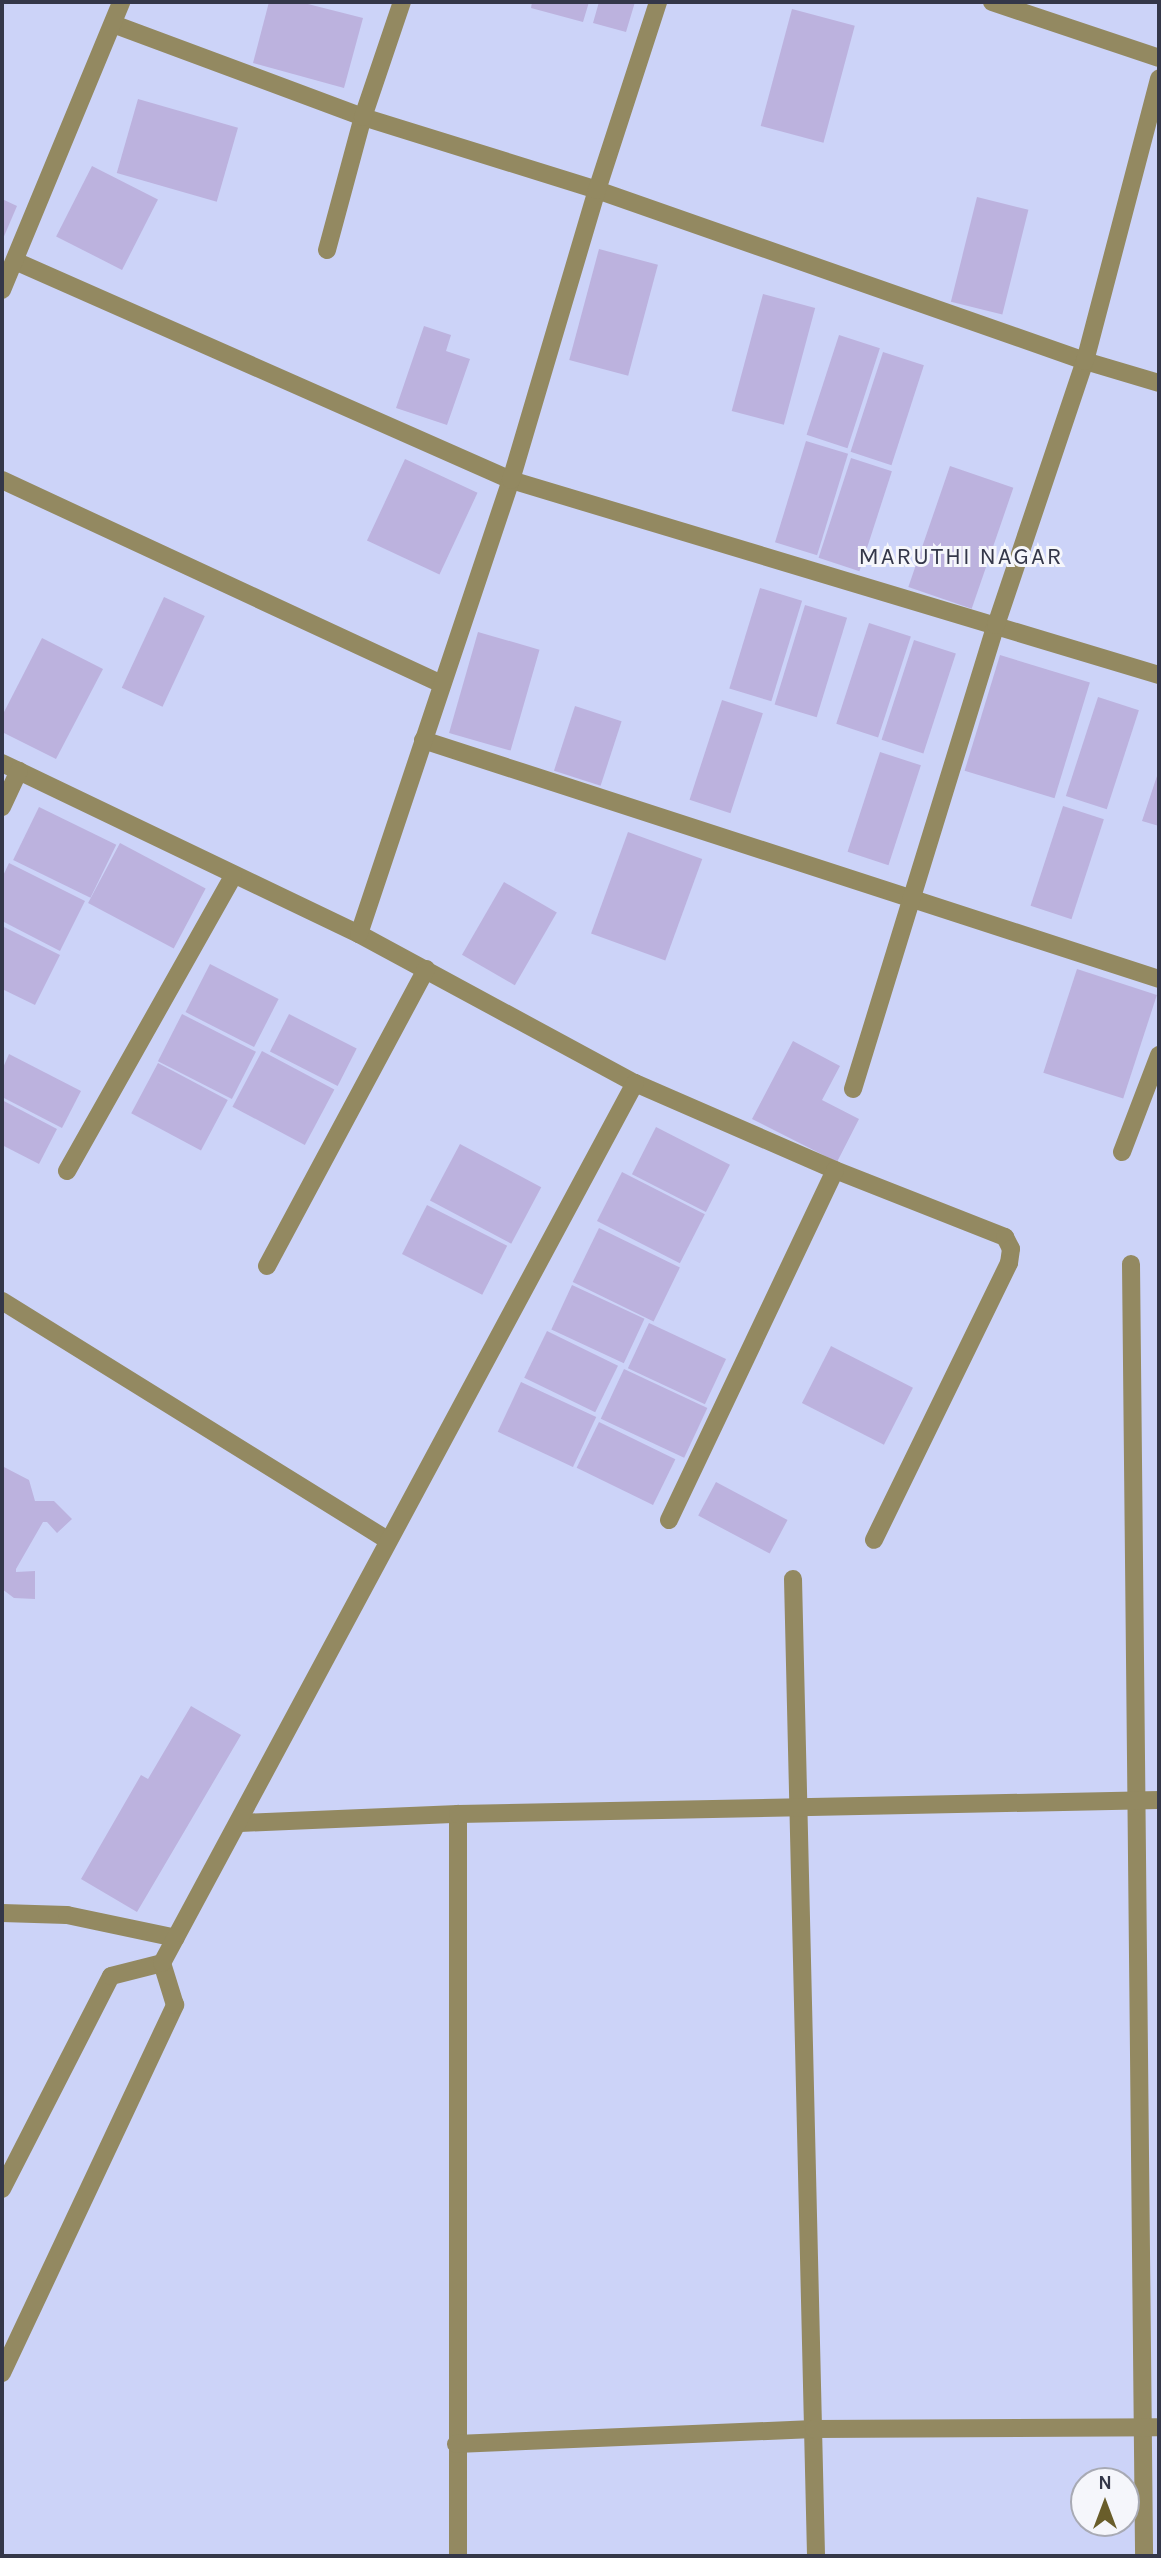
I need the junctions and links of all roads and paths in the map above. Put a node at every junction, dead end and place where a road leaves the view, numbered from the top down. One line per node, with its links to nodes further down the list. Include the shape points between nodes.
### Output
1 (121, 2): 5 (street)
2 (402, 2): 8 (street)
3 (658, 2): 9 (street)
4 (992, 2): 6 (street)
5 (113, 24): 8 (street); 11 (street)
6 (1159, 58)
7 (1159, 79): 13 (street)
8 (363, 117): 9 (street); 10 (street)
9 (597, 190): 13 (street); 16 (street)
10 (327, 250)
11 (15, 261): 12 (street); 16 (street)
12 (2, 290)
13 (1085, 361): 14 (street); 17 (street)
14 (1159, 383)
15 (2, 480): 19 (street)
16 (512, 480): 17 (street); 19 (street)
17 (996, 625): 18 (street); 25 (street)
18 (1159, 674)
19 (442, 684): 20 (street)
20 (423, 740): 25 (street); 26 (street)
21 (2, 763): 22 (street)
22 (19, 771): 23 (street); 24 (street)
23 (2, 807)
24 (233, 876): 26 (street); 34 (street)
25 (912, 899): 28 (street); 31 (street)
26 (359, 934): 27 (street)
27 (426, 969): 30 (street); 36 (street)
28 (1159, 979)
29 (1159, 1055): 32 (street)
30 (635, 1083): 33 (street); 39 (street)
31 (852, 1089)
32 (1122, 1152)
33 (835, 1170): 38 (street); 40 (street, via 1005,1237 1011,1249 1009,1264)
34 (67, 1171)
35 (1131, 1264): 43 (street)
36 (267, 1266)
37 (2, 1301): 39 (street)
38 (669, 1520)
39 (388, 1540): 46 (street)
40 (874, 1540)
41 (793, 1579): 44 (street)
42 (1159, 1800): 43 (street)
43 (1136, 1801): 44 (street); 52 (street)
44 (798, 1807): 45 (street); 53 (street)
45 (458, 1814): 46 (street); 54 (street)
46 (240, 1823): 48 (street)
47 (2, 1913): 48 (street, via 67,1915)
48 (176, 1938): 49 (street)
49 (162, 1963): 50 (street, via 111,1976); 51 (street, via 175,2005)
50 (2, 2189)
51 (2, 2373)
52 (1151, 2427): 53 (street); 57 (street)
53 (814, 2429): 54 (street); 56 (street)
54 (456, 2444): 55 (street)
55 (458, 2556)
56 (816, 2556)
57 (1144, 2556)

